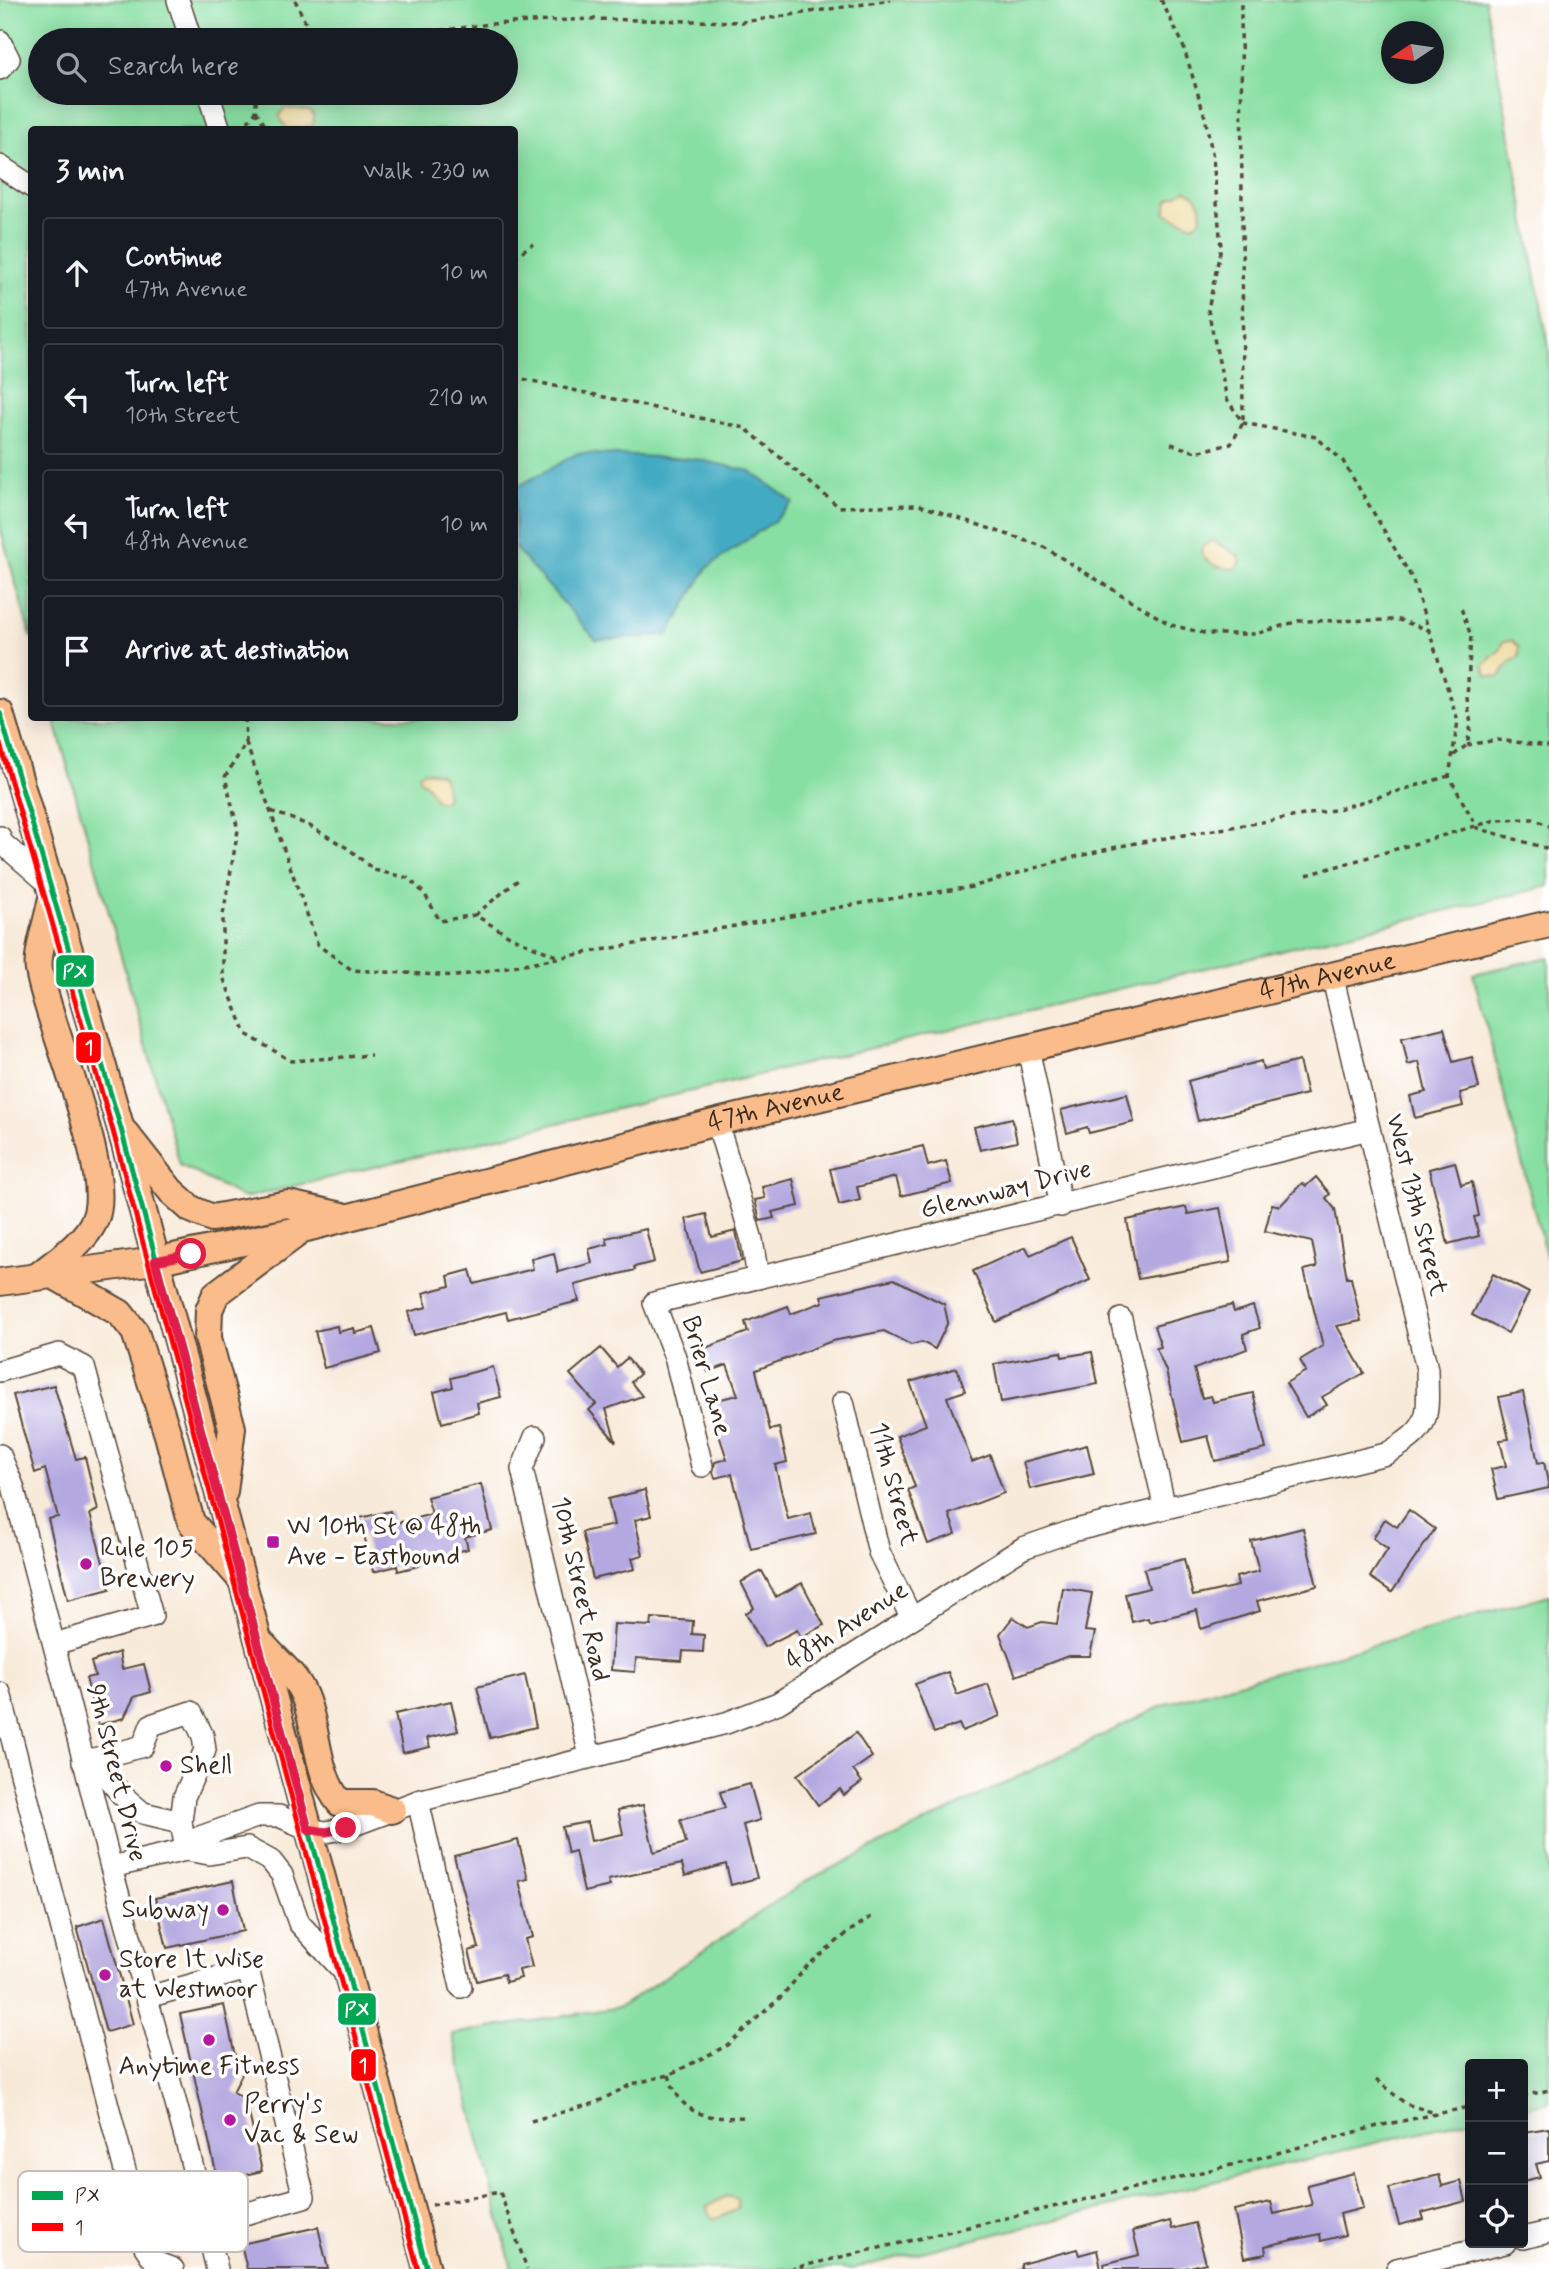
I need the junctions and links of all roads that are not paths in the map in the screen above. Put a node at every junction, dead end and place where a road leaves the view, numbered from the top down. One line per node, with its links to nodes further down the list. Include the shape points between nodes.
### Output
1 (178, 0): 2 (street)
2 (187, 28)
3 (0, 41): 4 (street, via 9,59)
4 (0, 69)
5 (212, 105): 6 (street)
6 (219, 126)
7 (0, 166): 8 (street)
8 (28, 184)
9 (0, 713): 11 (main road)
10 (0, 837): 11 (street)
11 (50, 890): 16 (main road); 22 (main road, via 38,968 99,1188 95,1220)
12 (1549, 924): 13 (main road, 47th Avenue)
13 (1332, 975): 14 (main road, 47th Avenue); 17 (street, West 13th Street)
14 (1028, 1048): 15 (main road, 47th Avenue); 18 (street)
15 (717, 1122): 19 (main road, 47th Avenue); 23 (street, via 752,1240)
16 (121, 1129): 19 (main road, via 171,1191 191,1209 212,1218 288,1204); 21 (main road)
17 (1369, 1129): 18 (street, Glennway Drive); 30 (street, West 13th Street, via 1427,1369 1428,1403 1422,1429)
18 (1061, 1206): 23 (street, Glennway Drive)
19 (347, 1217): 20 (main road, 47th Avenue)
20 (303, 1229): 21 (main road, 47th Avenue); 33 (main road, via 216,1294 209,1310 208,1338 232,1428)
21 (155, 1261): 22 (main road, 47th Avenue); 33 (main road)
22 (45, 1275): 24 (main road, 47th Avenue); 35 (main road, via 120,1313 135,1332 191,1522)
23 (758, 1278): 25 (street, Glennway Drive)
24 (0, 1282)
25 (654, 1303): 32 (street, Brier Lane, via 675,1357)
26 (1121, 1319): 34 (street)
27 (0, 1371): 38 (street, via 59,1354 84,1367 152,1616)
28 (843, 1402): 36 (street, 11th Street, via 880,1552)
29 (535, 1437): 40 (street, 10th Street Road, via 522,1469)
30 (1406, 1442): 34 (street, 48th Avenue, via 1386,1454)
31 (0, 1455): 38 (street, 9th Street Drive, via 13,1486)
32 (702, 1466)
33 (223, 1507): 35 (main road)
34 (1165, 1507): 36 (street, 48th Avenue, via 1023,1548)
35 (243, 1581): 37 (main road)
36 (911, 1617): 40 (street, 48th Avenue, via 778,1703 704,1730)
37 (258, 1638): 43 (main road, via 302,1690 333,1795 340,1803 373,1803); 45 (main road)
38 (54, 1644): 41 (street, 9th Street Drive)
39 (0, 1693): 51 (street)
40 (590, 1756): 42 (street, 48th Avenue)
41 (88, 1760): 44 (street, via 143,1813); 44 (street, via 143,1746 151,1725 191,1712 205,1750 184,1797); 47 (street, 9th Street Drive)
42 (418, 1801): 43 (street, 48th Avenue); 49 (street)
43 (393, 1811): 45 (street, 48th Avenue, via 346,1828)
44 (181, 1822): 46 (street)
45 (308, 1829): 46 (street, via 279,1816 259,1816 200,1837); 48 (main road)
46 (186, 1850): 47 (street); 48 (street, via 209,1854 247,1848 271,1861 282,1875 299,1923)
47 (111, 1867): 50 (street, 9th Street Drive)
48 (347, 1975): 59 (main road)
49 (461, 1987)
50 (148, 1997): 52 (street, 9th Street Drive); 53 (street, via 248,1969 304,2197)
51 (125, 2171)
52 (192, 2171)
53 (248, 2213)
54 (1549, 2232): 55 (street)
55 (1528, 2237)
56 (1484, 2248): 60 (street)
57 (149, 2252): 58 (street, via 155,2262)
58 (173, 2269)
59 (427, 2269)
60 (1397, 2269)

